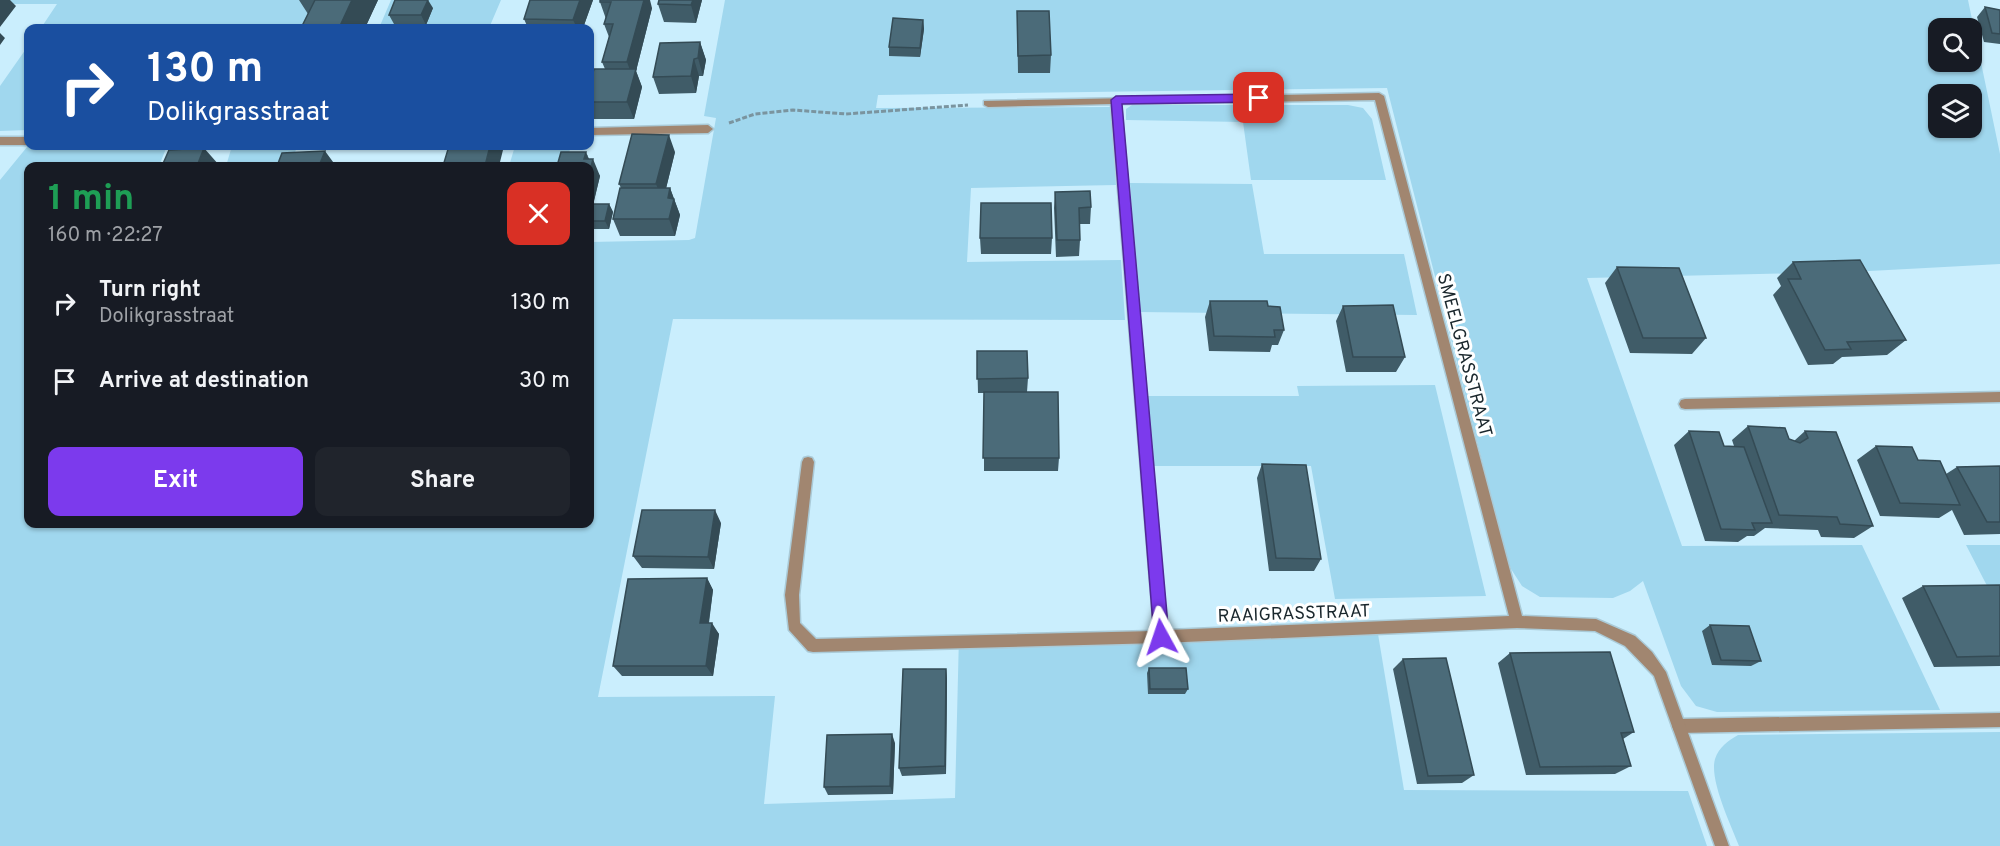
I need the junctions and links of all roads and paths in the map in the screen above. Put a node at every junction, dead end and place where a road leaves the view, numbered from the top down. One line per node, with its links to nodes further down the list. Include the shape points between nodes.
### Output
1 (1116, 100): 2 (street); 10 (street, SMEELGRASSTRAAT, via 1379,96); 11 (street)
2 (988, 103): 3 (path, via 846,114 793,110 755,114)
3 (708, 129): 4 (street)
4 (594, 132)
5 (0, 141): 6 (street)
6 (24, 141)
7 (2000, 398): 8 (street)
8 (1686, 404)
9 (808, 462): 11 (street, RAAIGRASSTRAAT, via 792,595 794,626 813,646)
10 (1517, 622): 11 (street, RAAIGRASSTRAAT); 13 (street, RAAIGRASSTRAAT, via 1596,625 1630,641 1659,672)
11 (1161, 637)
12 (2000, 720): 13 (street)
13 (1679, 726): 14 (street, RAAIGRASSTRAAT)
14 (1722, 846)

